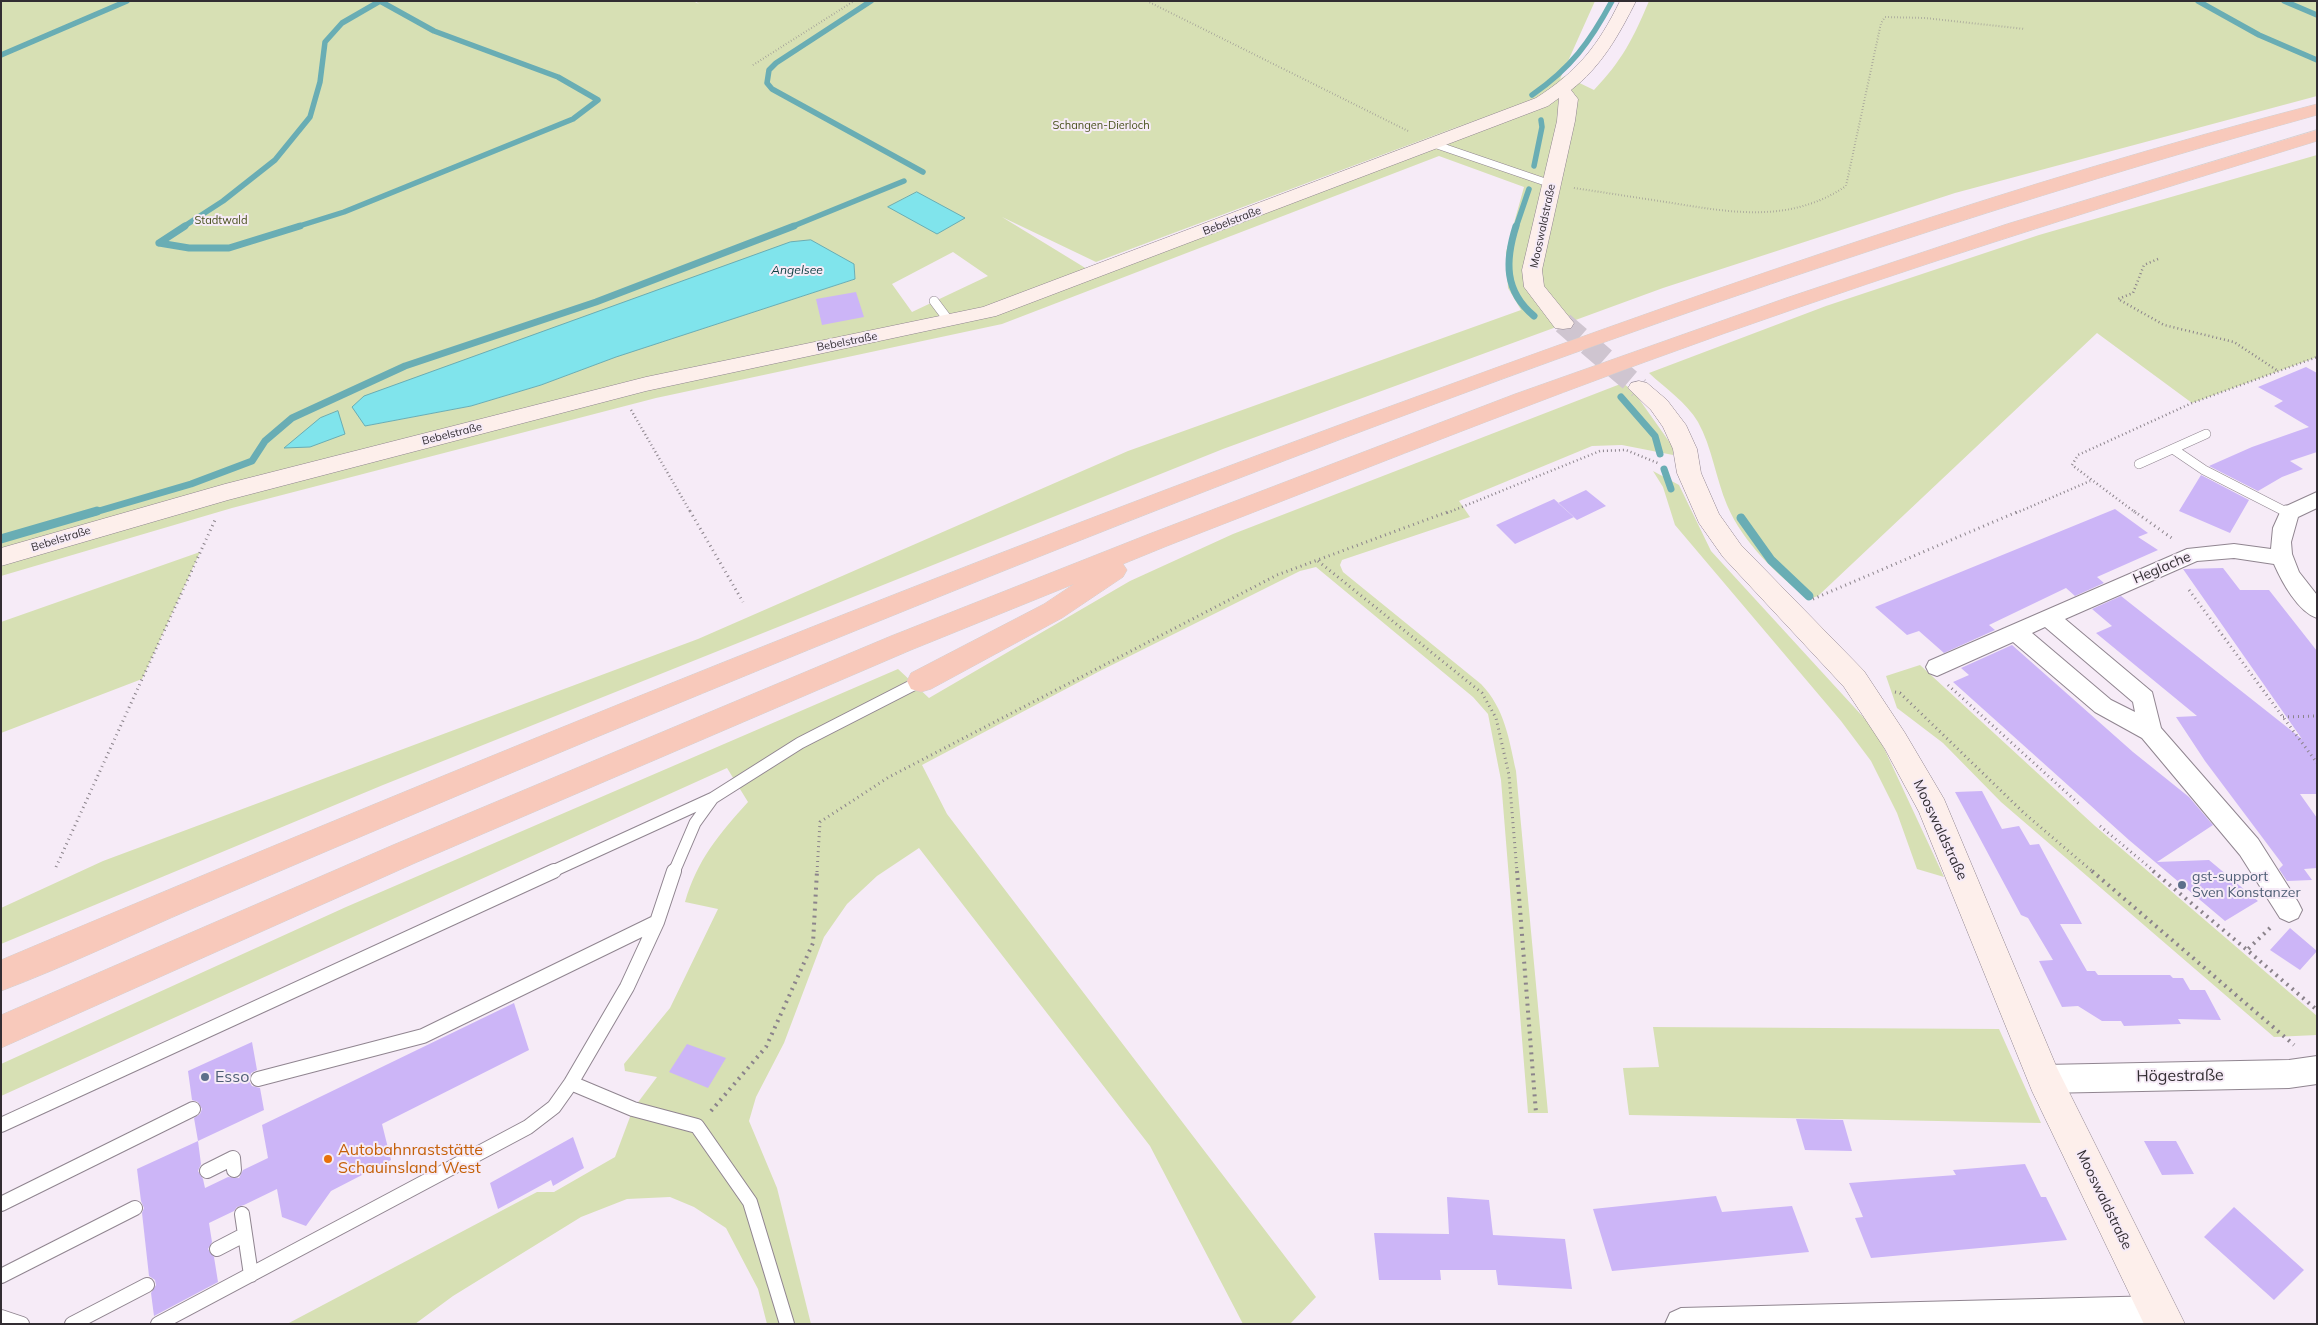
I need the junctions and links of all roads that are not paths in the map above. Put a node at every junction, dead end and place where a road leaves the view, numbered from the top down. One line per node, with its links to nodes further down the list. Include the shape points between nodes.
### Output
1 (1628, 1): 2 (street, Bebelstraße, via 1610,38 1591,64)
2 (1561, 90): 3 (street, Bebelstraße); 5 (street, Mooswaldstraße, via 1569,99)
3 (1542, 102): 5 (street); 7 (street, Bebelstraße)
4 (2317, 109): 30 (highway, via 2196,142 1771,278 1337,432 885,608 390,809)
5 (1566, 121): 8 (street, Mooswaldstraße)
6 (2317, 135): 18 (highway, via 2014,228 1793,302 1523,399)
7 (1434, 144): 8 (lane); 10 (street, Bebelstraße, via 989,312)
8 (1551, 184): 11 (street, Mooswaldstraße, via 1532,270 1534,287)
9 (934, 301): 10 (lane)
10 (949, 321): 19 (street, Bebelstraße, via 646,384 225,492)
11 (1563, 323)
12 (1639, 388): 33 (street, Mooswaldstraße, via 1674,424 1685,449 1689,473 1708,516 1732,551 1854,679 1895,741 1933,808)
13 (2206, 434): 14 (lane)
14 (2173, 449): 15 (lane); 17 (lane, via 2204,470)
15 (2140, 464)
16 (2317, 499): 17 (street)
17 (2289, 513): 20 (street, via 2280,539)
18 (1158, 540): 25 (highway, via 1053,610); 31 (highway, via 901,643 404,854)
19 (1, 557)
20 (2282, 558): 21 (street, via 2296,585); 22 (street, Heglache, via 2234,551 2194,554)
21 (2317, 610)
22 (2048, 617): 23 (street, Heglache); 26 (street, via 2144,698)
23 (2015, 630): 24 (street, Heglache); 26 (street, via 2103,706)
24 (1936, 667)
25 (921, 681): 27 (lane, via 800,743)
26 (2150, 731): 28 (street, via 2249,847)
27 (713, 798): 29 (lane, via 680,854); 37 (lane)
28 (2289, 910)
29 (657, 922): 34 (lane, via 423,1036); 35 (lane, via 627,987)
30 (1, 976)
31 (1, 1032)
32 (2309, 1061): 33 (street, Högestraße, via 2289,1074)
33 (2044, 1078): 49 (street, Mooswaldstraße)
34 (258, 1079)
35 (572, 1083): 45 (lane, via 554,1106 528,1127); 53 (lane, via 633,1109 698,1126 750,1202)
36 (193, 1110): 40 (lane)
37 (1, 1125)
38 (234, 1170): 39 (lane, via 232,1158)
39 (207, 1171)
40 (1, 1204)
41 (135, 1208): 46 (lane)
42 (242, 1214): 43 (lane)
43 (244, 1235): 44 (lane); 45 (lane)
44 (217, 1249)
45 (251, 1274): 52 (lane)
46 (1, 1276)
47 (147, 1285): 51 (lane)
48 (1, 1317): 50 (lane)
49 (2162, 1318): 54 (street)
50 (22, 1324)
51 (72, 1324)
52 (158, 1324)
53 (788, 1324)
54 (1681, 1324)

